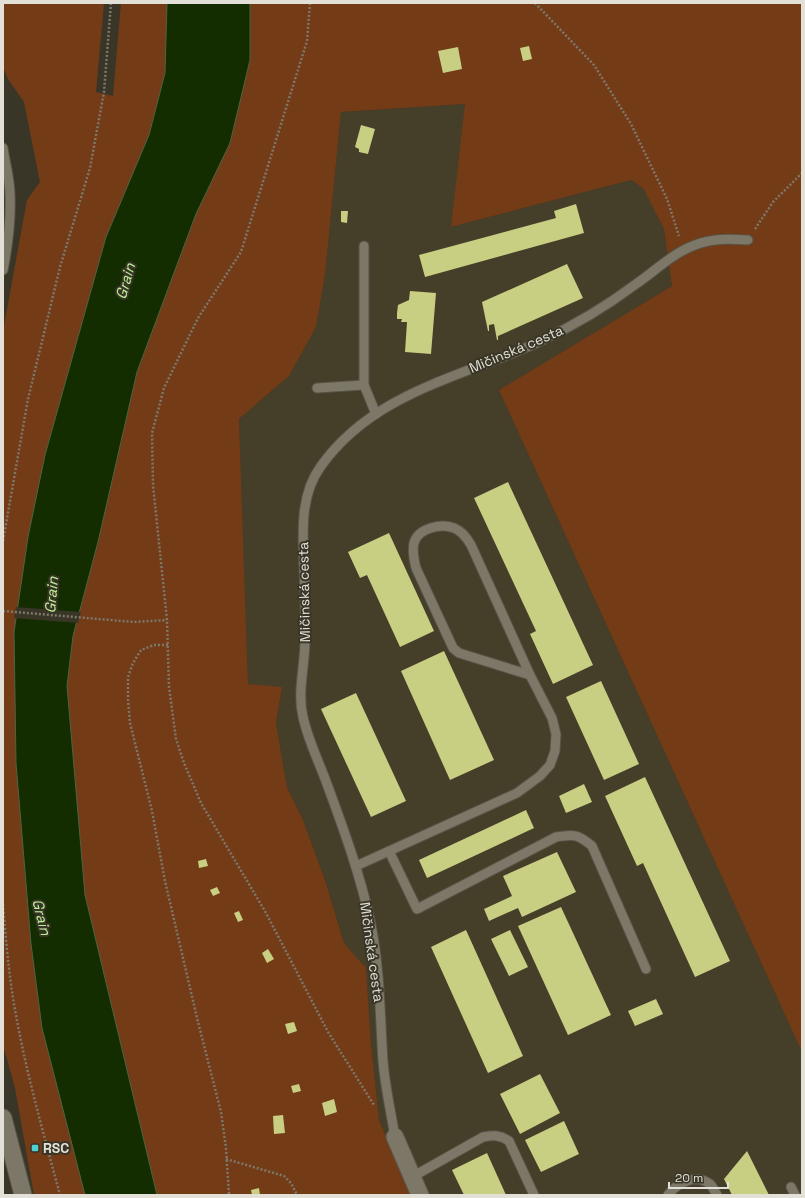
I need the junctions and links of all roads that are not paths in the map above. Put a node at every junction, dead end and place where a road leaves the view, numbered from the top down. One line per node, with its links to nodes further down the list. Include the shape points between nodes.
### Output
1 (3, 148): 4 (lane, via 10,193 10,226)
2 (748, 240): 7 (lane, Mičinská cesta, via 732,239 692,245 633,286 540,342 442,380)
3 (364, 246): 5 (lane)
4 (3, 270)
5 (364, 385): 6 (lane); 7 (lane)
6 (317, 388)
7 (376, 414): 10 (lane, Mičinská cesta, via 346,438 314,477 308,490 303,525 305,658 300,697 302,714)
8 (530, 675): 8 (lane, via 465,535 453,528 442,527 430,528 420,533 414,542 416,568 453,648 459,653); 9 (lane, via 552,718 556,734 555,751 550,765 517,793)
9 (389, 851): 10 (lane); 11 (lane, via 417,909 556,837 570,834 582,837 592,846)
10 (356, 866): 13 (lane, Mičinská cesta, via 371,927 377,965 383,1065)
11 (646, 969)
12 (3, 1118): 15 (street)
13 (395, 1138): 14 (street, Mičinská cesta)
14 (412, 1177): 16 (street, Mičinská cesta); 17 (lane, via 483,1137 502,1136 509,1141)
15 (24, 1195)
16 (420, 1195)
17 (534, 1195)
18 (668, 1195): 19 (lane, via 681,1182 702,1180 711,1185)
19 (718, 1195)

